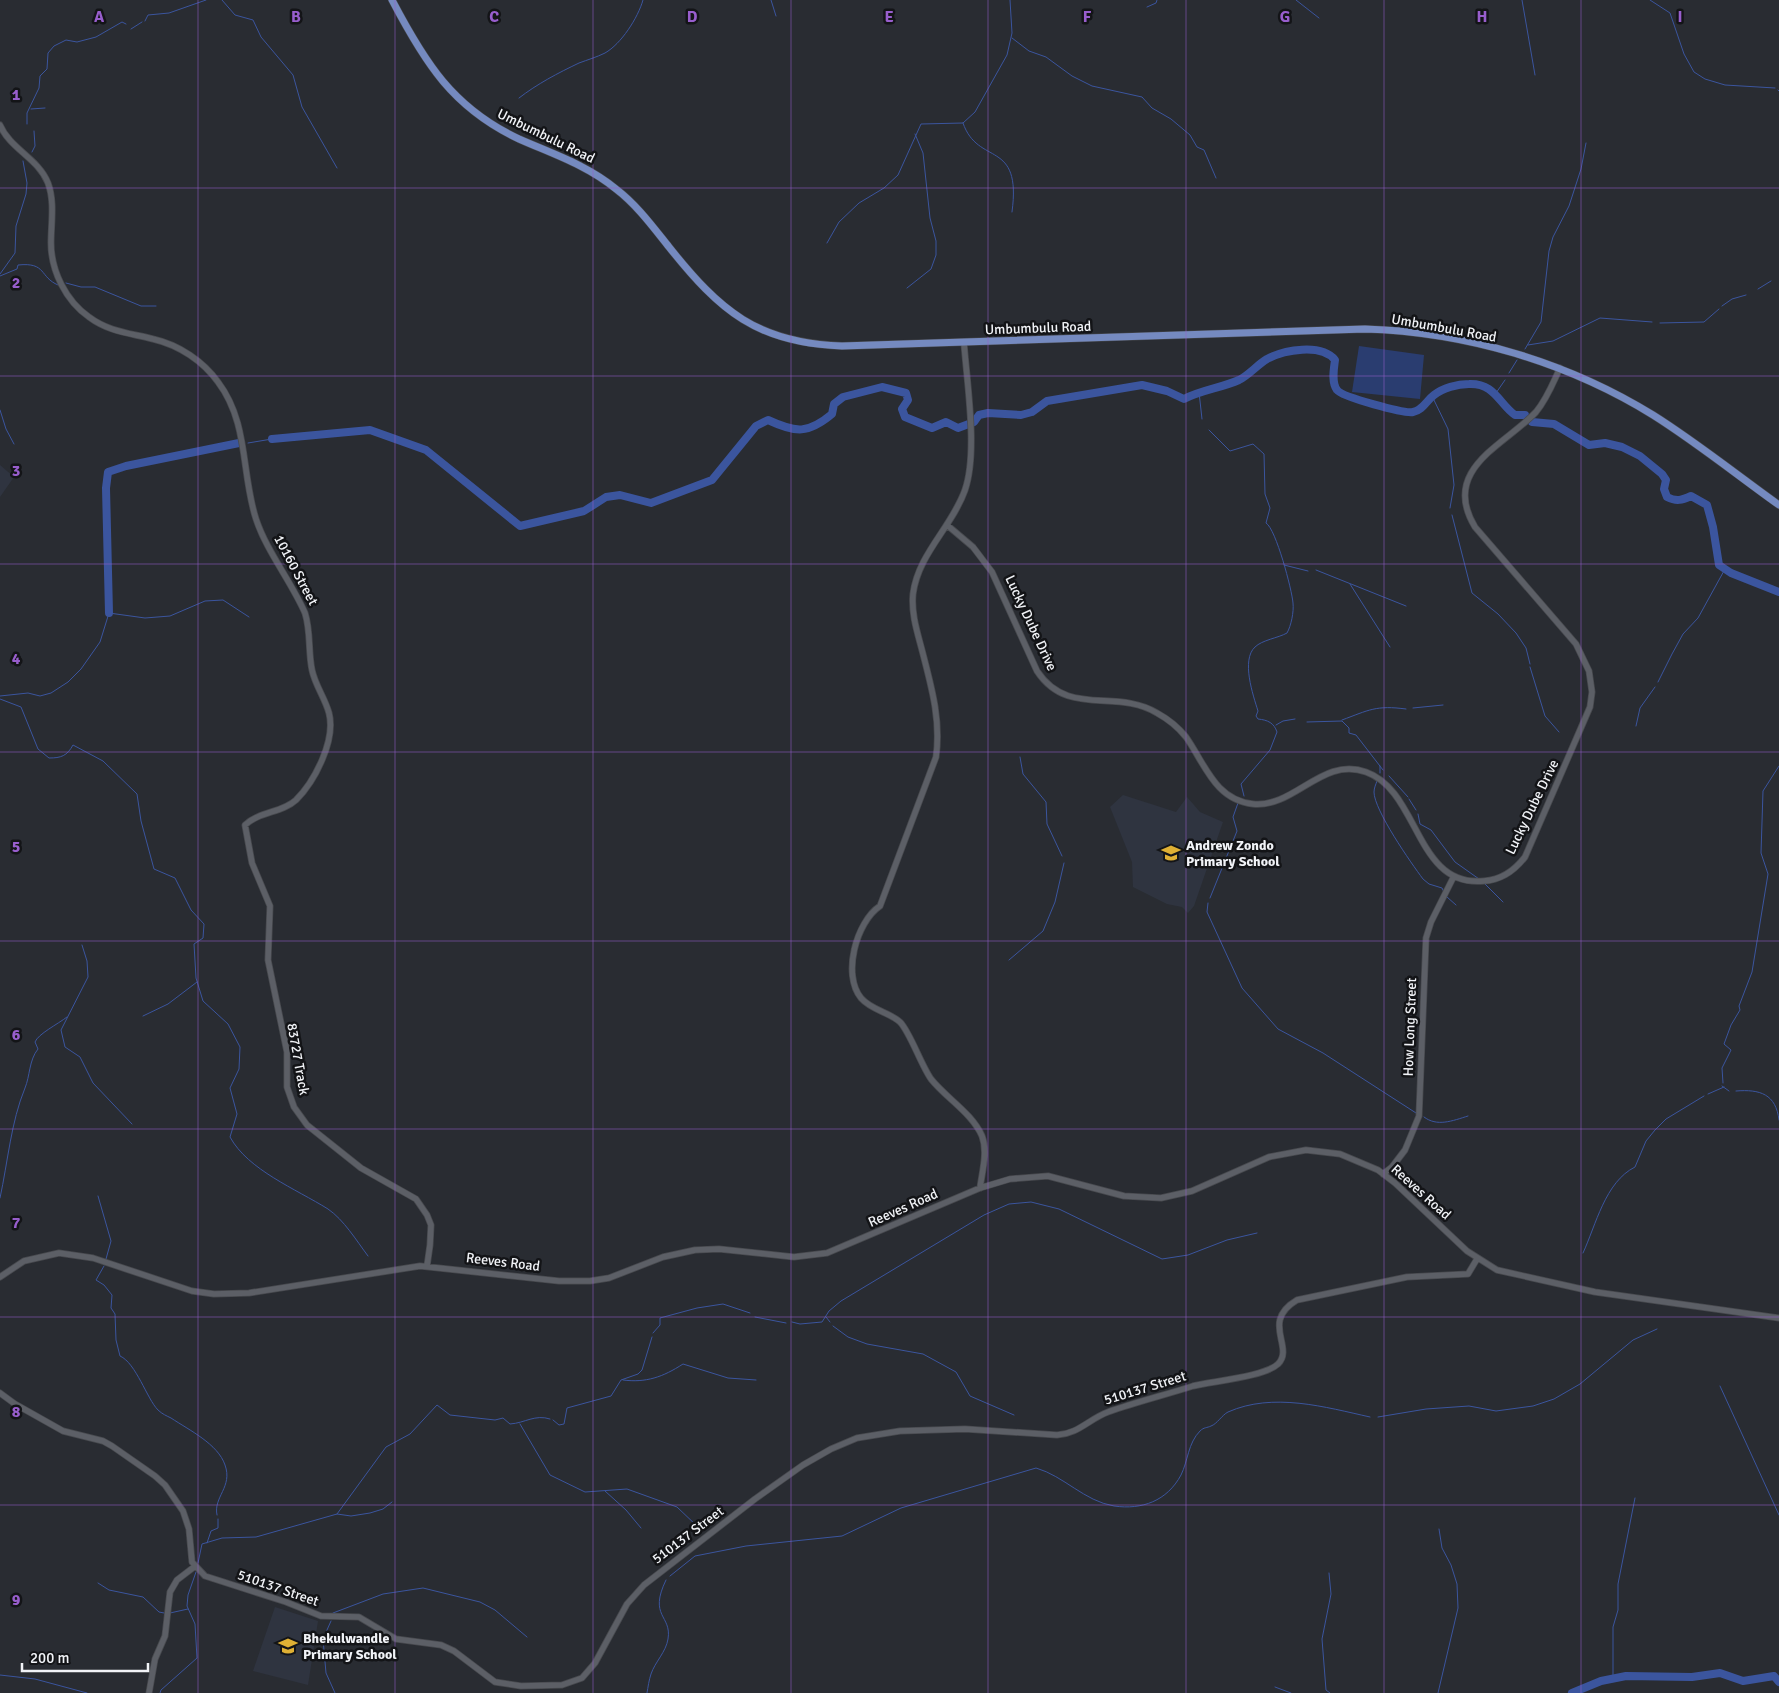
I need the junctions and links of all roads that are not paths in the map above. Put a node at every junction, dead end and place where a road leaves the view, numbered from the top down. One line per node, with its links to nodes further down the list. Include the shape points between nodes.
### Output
1 (392, 0): 3 (main road, Umbumbulu Road, via 426,61 459,99 490,123 577,164 615,188 639,210 706,291 742,320 767,333 816,345)
2 (0, 125): 7 (street, 10160 Street, via 9,139 39,167 48,183 52,204 52,256 62,284 75,304 105,327 165,342 196,359 217,380 237,416 256,519 305,613 312,671 330,719 323,756 309,785 290,805 258,816)
3 (964, 343): 4 (main road, Umbumbulu Road, via 1389,330 1468,342); 6 (street, via 971,450 962,498)
4 (1560, 368): 5 (main road, Umbumbulu Road, via 1653,415); 8 (street, Lucky Dube Drive, via 1546,399 1537,410 1474,467 1468,480 1466,502 1480,535 1580,650 1590,677 1590,707 1522,861 1507,874 1492,880 1472,881)
5 (1779, 505)
6 (947, 525): 8 (street, Lucky Dube Drive, via 973,547 992,572 1033,663 1053,688 1080,700 1128,702 1155,712 1184,735 1218,787 1235,799 1248,803 1278,800 1338,770 1361,770 1375,776 1393,791 1436,863); 10 (street, via 921,566 914,594 914,622 937,712 939,736 936,758 880,906 862,927 851,970 860,997 901,1023 932,1079 980,1132 985,1151)
7 (245, 825): 12 (street, 83727 Track, via 252,863 270,906 268,960 287,1052 287,1087 294,1107 307,1125 361,1168 416,1199 430,1225)
8 (1454, 876): 9 (street, How Long Street, via 1430,922 1426,938 1418,1120 1403,1153)
9 (1383, 1174): 10 (street, Reeves Road, via 1348,1157 1306,1150 1269,1156 1192,1191 1161,1198 1124,1196 1048,1176 1018,1177); 11 (street, Reeves Road)
10 (980, 1188): 12 (street, Reeves Road, via 844,1248 813,1256 695,1250 663,1257 609,1278 579,1282)
11 (1477, 1259): 14 (street, Reeves Road, via 1514,1275 1595,1292); 16 (street, 510137 Street, via 1468,1274 1408,1277 1297,1300 1280,1318 1283,1351 1275,1366 1108,1412 1069,1434 965,1429 900,1431 870,1435 836,1446 803,1465 644,1585 627,1604 590,1671 580,1680 568,1684 500,1684 441,1645 394,1638 359,1617 321,1616 214,1580)
12 (427, 1266): 13 (street, Reeves Road, via 232,1294 192,1291 93,1258 70,1254 49,1254 24,1261)
13 (0, 1277)
14 (1779, 1318)
15 (0, 1393): 16 (street, via 63,1431 103,1441 155,1476 185,1517)
16 (194, 1567): 17 (street, via 177,1580 170,1592 165,1636 155,1658)
17 (149, 1693)

